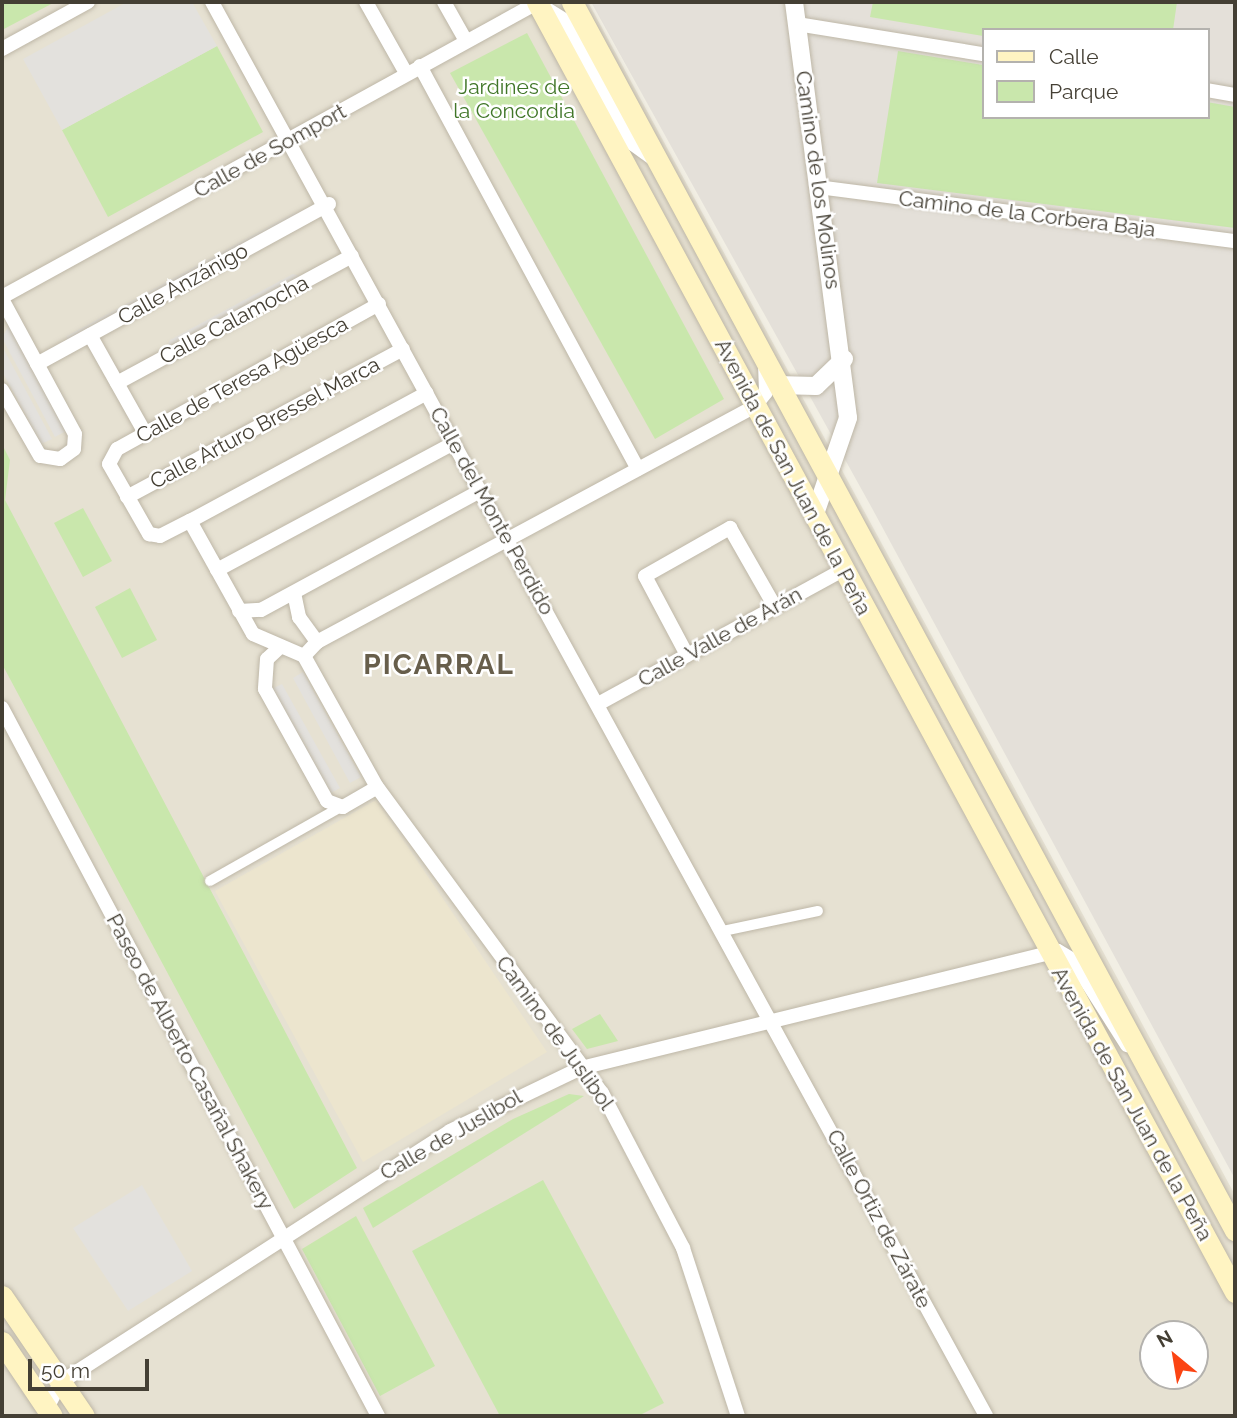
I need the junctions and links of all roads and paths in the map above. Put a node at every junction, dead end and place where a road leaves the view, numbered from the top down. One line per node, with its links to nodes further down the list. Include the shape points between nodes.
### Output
1 (88, 2): 10 (street)
2 (212, 2): 15 (street, Calle del Monte Perdido)
3 (366, 2): 12 (street)
4 (444, 2): 9 (street)
5 (537, 2): 9 (street, Calle de Somport); 16 (street, Avenida de San Juan de la Peña, via 566,22 633,144); 32 (main road, Avenida de San Juan de la Peña)
6 (572, 2): 16 (main road, Avenida de San Juan de la Peña)
7 (794, 2): 8 (street, Camino de los Molinos)
8 (797, 24): 11 (street); 17 (street, Camino de los Molinos)
9 (466, 41): 12 (street, Calle de Somport)
10 (2, 49)
11 (982, 54)
12 (413, 69): 15 (street, Calle de Somport); 35 (street)
13 (1209, 90): 14 (street)
14 (1235, 95)
15 (289, 143): 18 (street, Calle del Monte Perdido); 21 (street, Calle de Somport)
16 (660, 164): 27 (main road, Avenida de San Juan de la Peña)
17 (818, 187): 19 (street, Camino de la Corbera Baja); 25 (street, Camino de los Molinos)
18 (329, 204): 20 (street, Calle del Monte Perdido); 23 (street, Calle Anzánigo)
19 (1235, 241)
20 (352, 256): 22 (street, Calle del Monte Perdido); 28 (street, Calle Calamocha)
21 (2, 298): 26 (street)
22 (379, 304): 24 (street, Calle del Monte Perdido); 33 (street, Calle de Teresa Agüesca)
23 (90, 335): 26 (street, Calle Anzánigo); 28 (street)
24 (403, 349): 31 (street, Calle del Monte Perdido); 38 (street, Calle Arturo Bressel Marca)
25 (844, 359): 29 (street, via 816,386); 36 (street, Camino de los Molinos, via 848,429)
26 (37, 364): 30 (street, via 76,442 68,454 46,459 23,430)
27 (765, 365): 29 (main road, Avenida de San Juan de la Peña); 32 (street, via 766,392)
28 (117, 383): 33 (street)
29 (776, 386): 36 (main road, Avenida de San Juan de la Peña)
30 (2, 390)
31 (427, 393): 34 (street, Calle del Monte Perdido); 40 (street)
32 (754, 407): 35 (street); 39 (main road, Avenida de San Juan de la Peña)
33 (145, 433): 38 (street, Calle de Teresa Agüesca, via 109,458)
34 (454, 443): 37 (street, Calle del Monte Perdido); 42 (street)
35 (638, 469): 41 (street)
36 (826, 477): 39 (street, Camino de los Molinos); 61 (main road, Avenida de San Juan de la Peña)
37 (480, 491): 41 (street, Calle del Monte Perdido); 44 (street)
38 (127, 497): 40 (street, via 152,536)
39 (814, 517): 43 (main road, Avenida de San Juan de la Peña)
40 (190, 521): 42 (street)
41 (507, 539): 47 (street); 51 (street, Calle del Monte Perdido)
42 (216, 570): 46 (street)
43 (843, 570): 45 (street, Calle Valle de Arán); 58 (main road, Avenida de San Juan de la Peña)
44 (293, 593): 46 (street, via 255,613); 47 (street, via 299,617)
45 (775, 607): 49 (street, Calle Valle de Arán); 49 (street, via 730,528 645,576)
46 (240, 611): 48 (street, via 257,638)
47 (317, 642): 50 (street)
48 (279, 648): 50 (street); 54 (street, via 267,659 265,689 327,801)
49 (687, 655): 51 (street, Calle Valle de Arán)
50 (304, 656): 53 (street, Camino de Juslibol)
51 (598, 704): 57 (street, Calle del Monte Perdido)
52 (2, 708): 63 (street, Paseo de Alberto Casañal Shakery)
53 (377, 787): 54 (street); 60 (street, Camino de Juslibol)
54 (339, 808): 55 (street)
55 (210, 881)
56 (818, 911): 57 (street)
57 (723, 931): 59 (street, Calle del Monte Perdido)
58 (1049, 952): 59 (street, Calle de Juslibol); 61 (street, Avenida de San Juan de la Peña, via 1073,960 1115,1030); 64 (main road, Avenida de San Juan de la Peña)
59 (772, 1021): 60 (street, Calle de Juslibol); 72 (street, Calle Ortiz de Zárate)
60 (581, 1068): 63 (street, Calle de Juslibol, via 479,1114); 71 (street, Camino de Juslibol, via 602,1093 683,1248)
61 (1154, 1079): 62 (main road, Avenida de San Juan de la Peña)
62 (1235, 1230)
63 (284, 1237): 67 (street, Calle de Juslibol); 70 (street, Paseo de Alberto Casañal Shakery)
64 (1235, 1292)
65 (2, 1296): 67 (main road)
66 (2, 1342): 68 (main road)
67 (61, 1382): 68 (street); 69 (main road)
68 (50, 1412)
69 (84, 1416)
70 (378, 1416)
71 (738, 1416)
72 (986, 1416)

